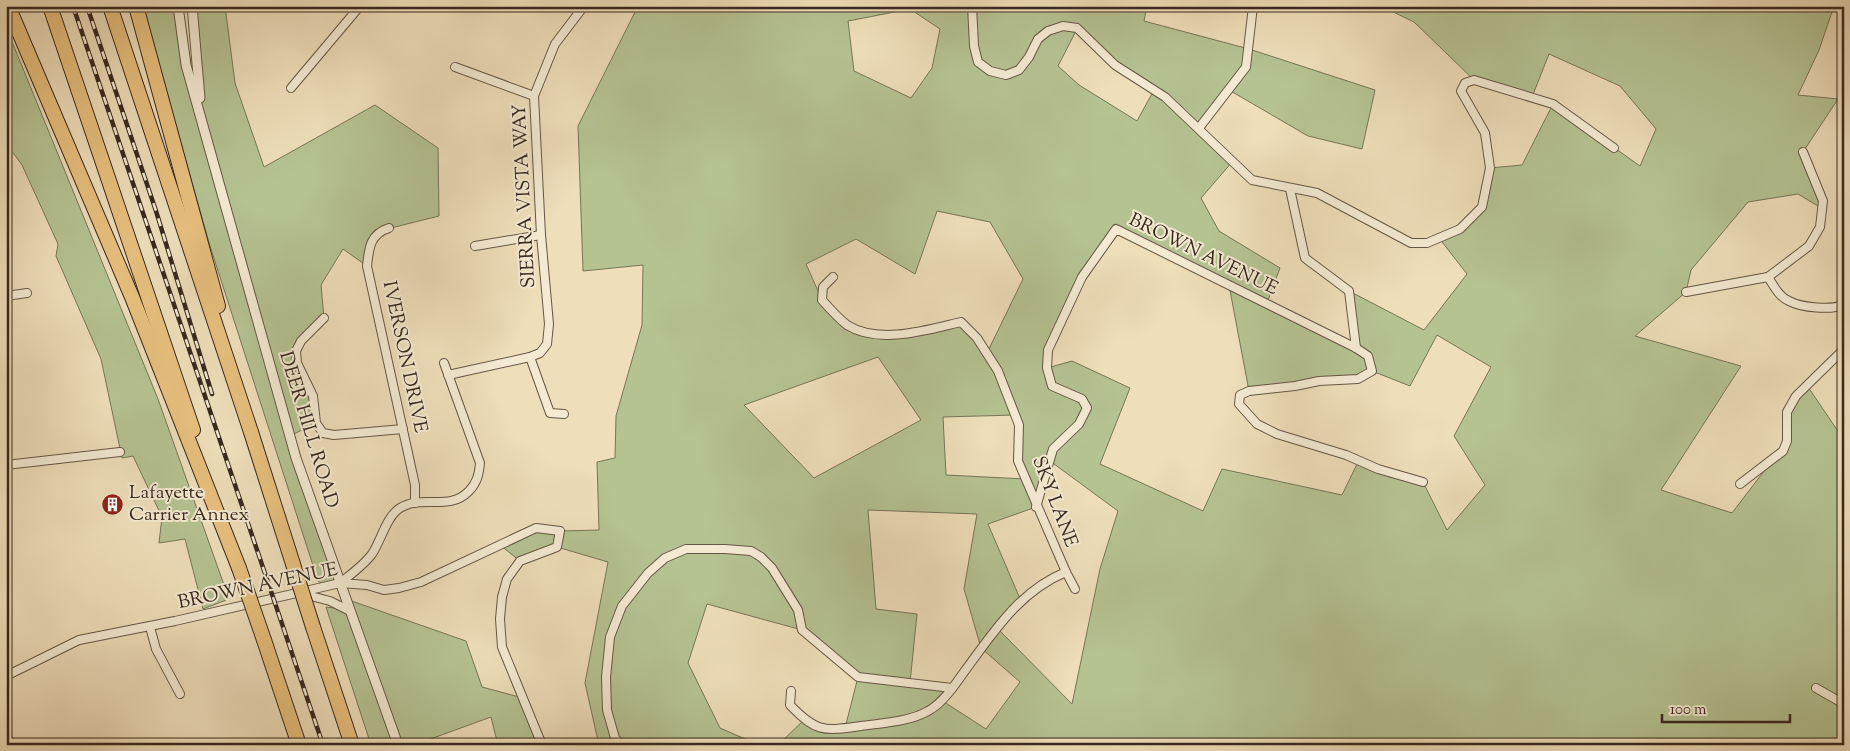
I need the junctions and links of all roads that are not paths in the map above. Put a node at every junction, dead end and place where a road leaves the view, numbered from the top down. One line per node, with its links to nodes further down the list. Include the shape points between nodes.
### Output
1 (8, 6): 42 (highway, via 132,297)
2 (50, 6): 42 (highway)
3 (110, 6): 34 (highway)
4 (136, 6): 34 (highway, via 206,255)
5 (178, 6): 14 (street, DEER HILL ROAD, via 186,65)
6 (192, 6): 14 (street, DEER HILL ROAD)
7 (360, 6): 12 (street)
8 (972, 6): 15 (street, via 978,62 990,71 1006,75 1019,70 1038,39 1048,31 1063,26 1077,28 1115,65 1165,97)
9 (1253, 6): 15 (street, via 1246,67)
10 (580, 7): 13 (street, SIERRA VISTA WAY, via 555,44)
11 (455, 67): 13 (street)
12 (291, 88)
13 (534, 96): 20 (street, SIERRA VISTA WAY)
14 (203, 120): 45 (street, DEER HILL ROAD, via 296,458)
15 (1199, 128): 18 (street, via 1252,180)
16 (1614, 148): 18 (street, via 1553,104 1474,80 1465,83 1461,91 1485,133 1490,168 1482,207 1460,229 1427,243 1411,242 1317,193)
17 (1803, 152): 23 (street, via 1823,201 1820,226 1810,246)
18 (1290, 189): 29 (street, via 1305,258 1349,292)
19 (389, 228): 36 (street, IVERSON DRIVE, via 379,231 369,244 367,266)
20 (541, 235): 21 (street); 31 (street, SIERRA VISTA WAY, via 549,324 546,344 540,353)
21 (476, 246)
22 (833, 277): 43 (street, SKY LANE, via 823,287 822,300 848,325 866,334 906,332 960,322 977,338 998,371 1019,425 1018,461)
23 (1768, 277): 25 (street); 27 (street, via 1789,302 1810,306 1838,307)
24 (27, 292): 26 (street)
25 (1686, 292)
26 (6, 296)
27 (1844, 304)
28 (324, 318): 36 (street, via 301,340 296,351 297,363 313,396 316,423 323,433 334,435)
29 (1356, 348): 39 (street, via 1368,356 1372,364 1372,371 1358,379 1249,391 1240,395 1239,404 1257,424 1277,434); 43 (street, BROWN AVENUE, via 1116,229 1082,277 1048,350 1046,368 1052,386 1082,399 1087,408 1079,424 1053,449)
30 (1844, 349): 40 (street, via 1796,396 1787,412 1788,441 1783,451)
31 (530, 357): 33 (street); 35 (street, via 550,413)
32 (444, 363): 33 (street)
33 (448, 375): 41 (street, via 480,463 479,475 464,496 452,503)
34 (240, 399): 59 (highway, bridge)
35 (564, 414)
36 (403, 429): 41 (street, IVERSON DRIVE, via 415,485)
37 (120, 452): 38 (street)
38 (6, 465)
39 (1423, 482)
40 (1740, 484)
41 (414, 503): 45 (street, via 399,509 389,520 370,556)
42 (216, 506): 58 (highway, bridge)
43 (1036, 507): 44 (street, SKY LANE)
44 (1066, 572): 46 (street); 51 (street, SKY LANE, via 1033,589 1006,615)
45 (340, 584): 47 (street, BROWN AVENUE); 48 (street, DEER HILL ROAD); 61 (street, BROWN AVENUE, via 367,585 384,590 399,588 421,582 536,528 560,531 557,546 520,561 507,579 500,620 502,646)
46 (1075, 589)
47 (301, 594): 48 (street, via 330,601); 49 (street, BROWN AVENUE)
48 (350, 611): 60 (street, DEER HILL ROAD)
49 (150, 627): 50 (street, BROWN AVENUE, via 80,640); 54 (street, via 156,649)
50 (6, 676)
51 (952, 688): 53 (street, SKY LANE, via 928,711 896,721 824,730 804,720 790,705); 62 (street, via 858,677 802,630 798,610 772,568 761,557 742,550 686,549 664,558 648,573 622,606 610,637 607,710 615,738)
52 (1816, 688): 55 (street)
53 (791, 691)
54 (180, 694)
55 (1844, 704)
56 (6, 738): 57 (main road)
57 (11, 745)
58 (299, 745)
59 (352, 745)
60 (398, 745)
61 (542, 745)
62 (621, 745)

